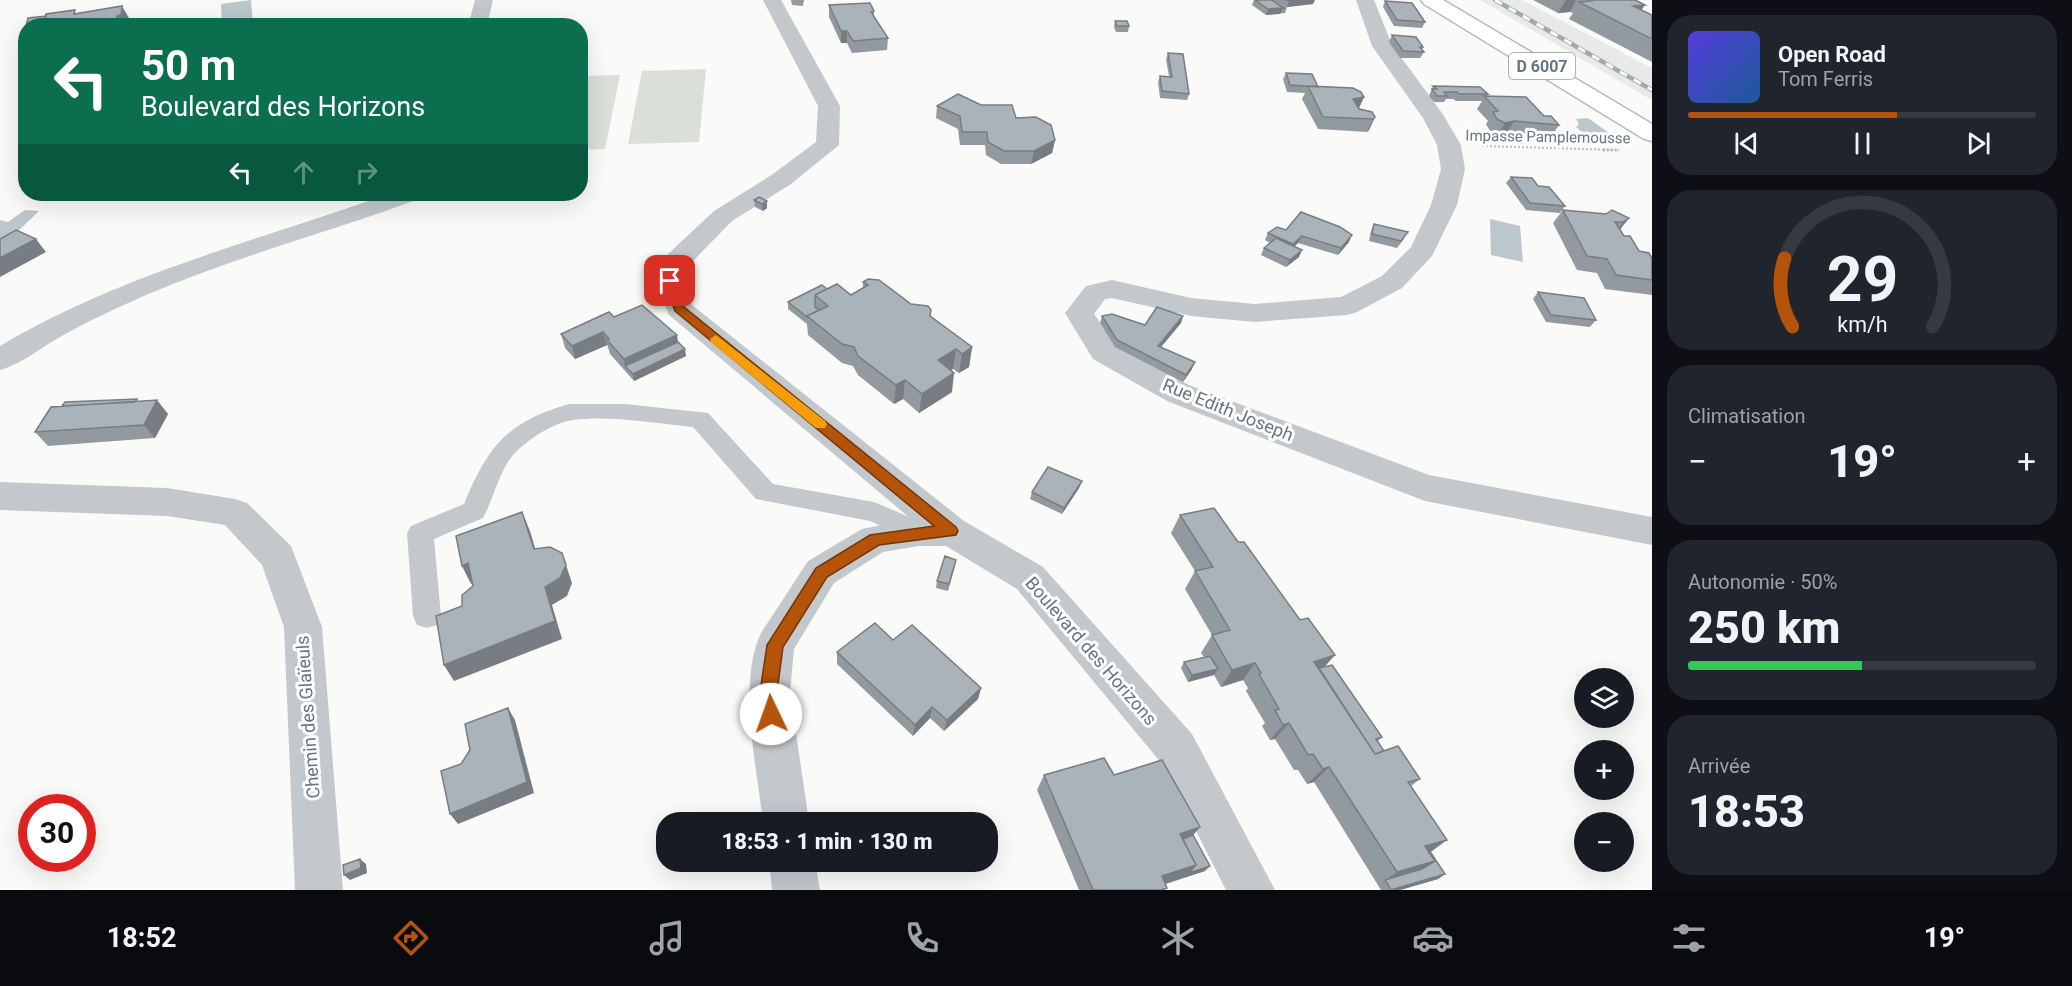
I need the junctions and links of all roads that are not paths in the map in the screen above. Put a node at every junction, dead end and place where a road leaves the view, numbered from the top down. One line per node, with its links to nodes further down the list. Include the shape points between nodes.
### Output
1 (484, 0): 6 (street)
2 (772, 0): 13 (street, Boulevard des Horizons, via 829,105 827,145 723,216 677,261 670,281 679,309)
3 (1365, 0): 12 (street, Rue Edith Joseph, via 1382,46 1449,145 1453,169 1444,205 1423,250 1392,282 1347,306 1255,313 1191,307 1112,289 1096,292 1079,313 1104,352 1178,393 1413,484)
4 (1430, 0): 8 (main road, D 6007)
5 (1444, 0): 7 (main road, D 6007)
6 (479, 18)
7 (1652, 124)
8 (1652, 134)
9 (392, 201): 10 (street, via 118,296 30,339)
10 (0, 360)
11 (0, 496): 17 (street, Chemin des Glaïeuls, via 167,502 235,513 278,557 303,627)
12 (1652, 531)
13 (935, 532): 14 (lane, via 874,512 765,492 700,419 569,412 531,427 505,449 488,476 474,511 420,533); 15 (street, via 875,539 821,572 775,645 769,692); 19 (street, Boulevard des Horizons, via 1030,578 1177,749)
14 (427, 616)
15 (785, 812)
16 (794, 872): 18 (street)
17 (319, 890)
18 (796, 890)
19 (1251, 890)

